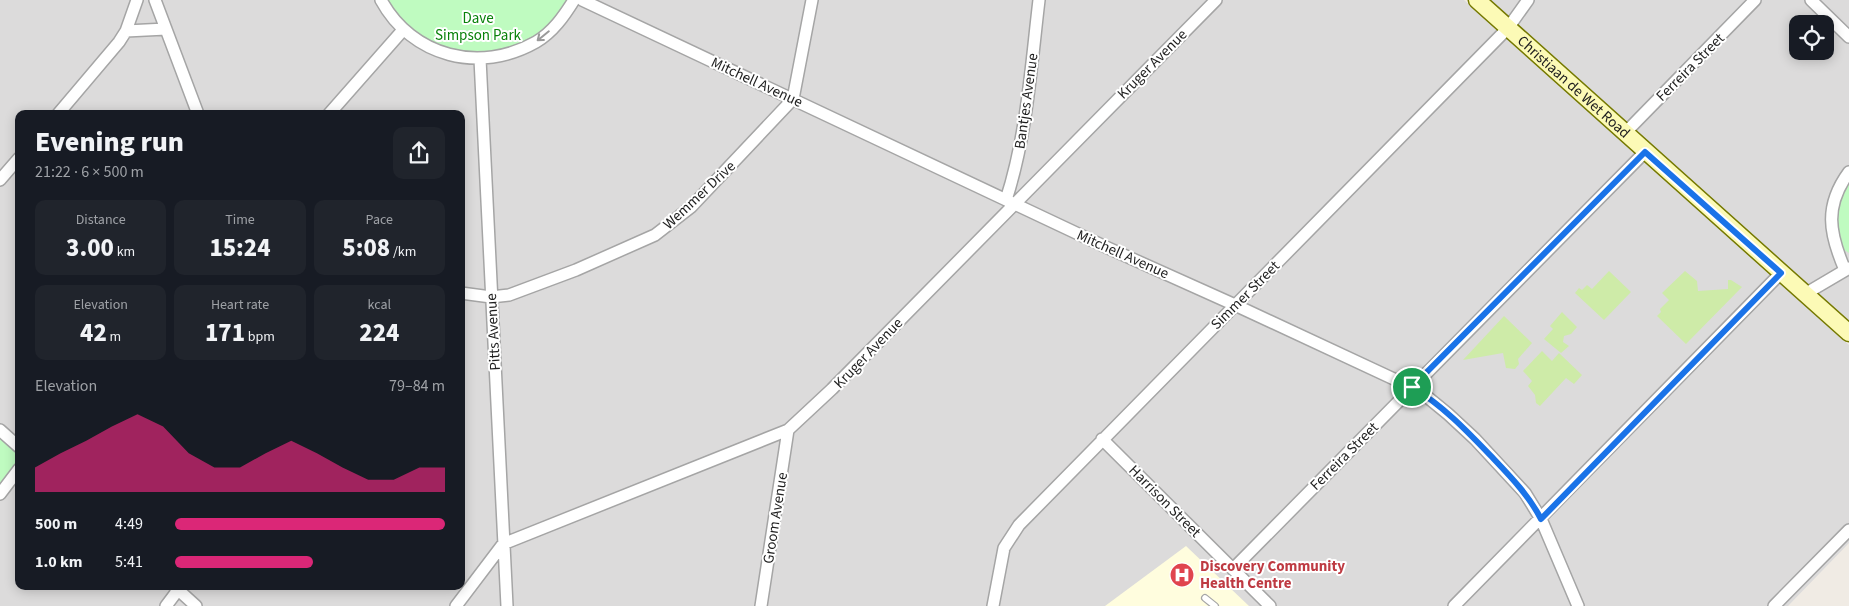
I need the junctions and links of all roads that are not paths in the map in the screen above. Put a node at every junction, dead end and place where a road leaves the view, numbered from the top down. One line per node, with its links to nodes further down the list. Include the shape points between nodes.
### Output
1 (137, 0): 15 (street)
2 (155, 0): 14 (street)
3 (381, 0): 16 (street)
4 (574, 0): 18 (street, one-way to 18, via 560,22 537,41 510,54)
5 (582, 0): 19 (street, Mitchell Avenue)
6 (812, 0): 19 (street)
7 (1039, 0): 28 (street, Bantjes Avenue, via 1025,117)
8 (1216, 0): 28 (street, Kruger Avenue)
9 (1477, 0): 13 (main road, Christiaan de Wet Road)
10 (1528, 0): 13 (street, Simmer Street)
11 (1755, 0): 23 (street, Ferreira Street)
12 (1811, 0): 17 (street)
13 (1508, 28): 23 (main road, Christiaan de Wet Road); 34 (street, Simmer Street)
14 (166, 29): 15 (street); 21 (street)
15 (126, 30): 20 (street, via 110,54)
16 (404, 30): 18 (street, via 439,52); 22 (street)
17 (1849, 37)
18 (480, 59): 33 (street, Pitts Avenue)
19 (794, 99): 28 (street, Mitchell Avenue); 33 (street, Wemmer Drive, via 691,207 654,236 560,276 509,295)
20 (61, 110)
21 (196, 110)
22 (333, 110)
23 (1625, 133): 24 (main road, Christiaan de Wet Road)
24 (1645, 152): 30 (main road, Christiaan de Wet Road); 36 (street, Ferreira Street)
25 (15, 163): 27 (street)
26 (1849, 172): 29 (street, via 1836,192 1831,220 1835,246)
27 (0, 180)
28 (1010, 202): 34 (street, Mitchell Avenue); 38 (street, Kruger Avenue, via 832,390)
29 (1847, 269): 32 (street)
30 (1781, 273): 32 (main road, Christiaan de Wet Road); 43 (street)
31 (465, 294): 33 (street, Wemmer Drive)
32 (1805, 294): 35 (main road, Christiaan de Wet Road)
33 (491, 297): 45 (street, Pitts Avenue)
34 (1235, 305): 36 (street, Mitchell Avenue); 39 (street, Simmer Street)
35 (1849, 333)
36 (1412, 387): 43 (street, Mitchell Avenue, via 1475,439 1525,493); 46 (street, Ferreira Street)
37 (0, 430): 40 (street)
38 (788, 430): 45 (street, Kruger Avenue); 54 (street, Groom Avenue)
39 (1102, 439): 46 (street, Harrison Street); 55 (street, Simmer Street, via 1010,536 1000,562)
40 (15, 443)
41 (15, 474): 42 (street)
42 (0, 494)
43 (1541, 519): 58 (street); 59 (street, Mitchell Avenue)
44 (1849, 530): 60 (street)
45 (504, 544): 52 (street); 53 (street, Pitts Avenue)
46 (1233, 569): 57 (street, Harrison Street)
47 (176, 590): 50 (street)
48 (181, 590): 51 (street)
49 (1205, 598): 56 (lane)
50 (166, 606)
51 (196, 606)
52 (456, 606)
53 (507, 606)
54 (761, 606)
55 (992, 606)
56 (1215, 606)
57 (1270, 606)
58 (1454, 606)
59 (1578, 606)
60 (1774, 606)

